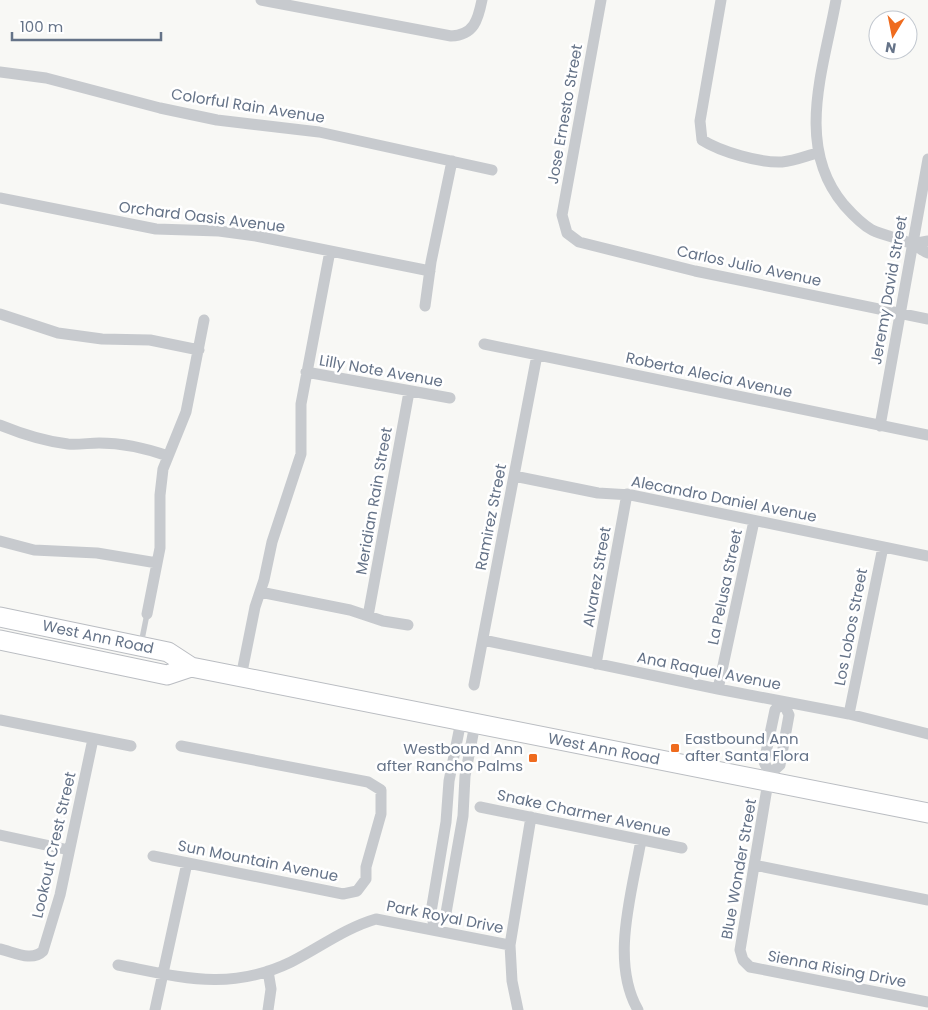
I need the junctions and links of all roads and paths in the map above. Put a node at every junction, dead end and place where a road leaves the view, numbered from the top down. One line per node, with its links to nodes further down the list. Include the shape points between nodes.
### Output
1 (261, 0): 2 (street, via 451,36 469,32 478,22)
2 (482, 0)
3 (601, 0): 13 (street, Jose Ernesto Street, via 562,215)
4 (721, 0): 7 (street, via 700,121 702,140 717,150 771,161 783,162)
5 (836, 0): 7 (street, via 816,108)
6 (0, 72): 9 (street, Colorful Rain Avenue, via 75,84 138,103 208,118 319,132)
7 (817, 153): 15 (street, via 827,179 853,216 871,229)
8 (928, 159): 11 (street, Jeremy David Street)
9 (452, 161): 10 (street, Colorful Rain Avenue); 18 (street)
10 (492, 170)
11 (926, 177): 15 (street, Jeremy David Street)
12 (0, 198): 16 (street, Orchard Oasis Avenue, via 156,229 219,231)
13 (567, 233): 20 (street, Carlos Julio Avenue, via 579,242 695,271)
14 (928, 241): 15 (street)
15 (912, 244): 17 (street); 20 (street, Jeremy David Street)
16 (330, 251): 18 (street, Orchard Oasis Avenue); 27 (street)
17 (928, 253)
18 (430, 271): 19 (street)
19 (425, 306)
20 (901, 313): 22 (street, Carlos Julio Avenue); 31 (street, Jeremy David Street)
21 (0, 314): 25 (street, via 58,333 102,339 150,340)
22 (928, 319)
23 (204, 320): 25 (street)
24 (484, 344): 26 (street, Roberta Alecia Avenue)
25 (199, 350): 33 (street, via 182,424)
26 (537, 355): 31 (street, Roberta Alecia Avenue); 34 (street, Ramirez Street)
27 (306, 372): 28 (street, Lilly Note Avenue); 41 (street, via 298,471 272,542)
28 (409, 392): 29 (street, Lilly Note Avenue); 43 (street, Meridian Rain Street)
29 (450, 398)
30 (0, 425): 33 (street, via 51,442 121,444)
31 (880, 426): 32 (street, Roberta Alecia Avenue)
32 (928, 435)
33 (168, 456): 40 (street, via 162,479)
34 (514, 476): 35 (street, Alecandro Daniel Avenue, via 598,493); 47 (street, Ramirez Street)
35 (627, 494): 36 (street, Alecandro Daniel Avenue); 49 (street, Alvarez Street)
36 (754, 521): 38 (street, Alecandro Daniel Avenue); 53 (street, La Pelusa Street)
37 (0, 541): 40 (street, via 34,550 114,554)
38 (883, 547): 39 (street, Alecandro Daniel Avenue); 55 (street, Los Lobos Street)
39 (928, 556)
40 (157, 564): 42 (street)
41 (260, 592): 43 (street); 51 (street)
42 (147, 614): 48 (lane)
43 (368, 616): 45 (street)
44 (0, 617): 48 (main road, West Ann Road)
45 (408, 625)
46 (0, 640): 50 (main road, West Ann Road, via 167,674)
47 (483, 640): 49 (street, Ana Raquel Avenue); 52 (street, Ramirez Street)
48 (141, 646): 50 (main road, West Ann Road, via 168,652)
49 (596, 664): 53 (street, Ana Raquel Avenue)
50 (191, 667): 51 (main road, West Ann Road)
51 (241, 677): 57 (main road, West Ann Road)
52 (474, 685)
53 (718, 689): 54 (street, Ana Raquel Avenue)
54 (783, 702): 55 (street, Ana Raquel Avenue); 62 (street, via 775,710 764,762); 62 (street, via 789,715 780,765)
55 (849, 714): 58 (street, Ana Raquel Avenue)
56 (0, 720): 59 (street)
57 (468, 722): 62 (main road, West Ann Road); 74 (street, via 463,816 446,913)
58 (928, 734)
59 (93, 739): 60 (street); 69 (street, Lookout Crest Street)
60 (131, 746)
61 (182, 746): 71 (street, Sun Mountain Avenue, via 368,782 381,790 381,814 366,867 366,879 357,891 343,894)
62 (769, 778): 64 (main road, West Ann Road); 72 (street, Blue Wonder Street)
63 (480, 807): 65 (street, Snake Charmer Avenue)
64 (928, 814)
65 (531, 817): 67 (street, Snake Charmer Avenue); 75 (street)
66 (0, 835): 69 (street)
67 (641, 840): 68 (street, Snake Charmer Avenue); 86 (street, via 624,943 629,995)
68 (682, 848)
69 (69, 850): 76 (street, Lookout Crest Street, via 56,911 43,951 39,956 31,957)
70 (153, 856): 71 (street, Sun Mountain Avenue)
71 (188, 863): 80 (street)
72 (754, 865): 73 (street); 77 (street, Blue Wonder Street, via 740,950)
73 (928, 900)
74 (435, 930): 75 (street, Park Royal Drive); 79 (street, Park Royal Drive, via 376,919)
75 (510, 945): 85 (street)
76 (0, 949)
77 (743, 960): 81 (street, Sienna Rising Drive, via 750,967)
78 (118, 964): 80 (street, Park Royal Drive)
79 (268, 970): 80 (street, Park Royal Drive, via 221,981); 84 (street, via 271,989)
80 (164, 974): 83 (street)
81 (928, 1002)
82 (928, 1006): 87 (street)
83 (155, 1010)
84 (268, 1010)
85 (518, 1010)
86 (638, 1010)
87 (927, 1010)

